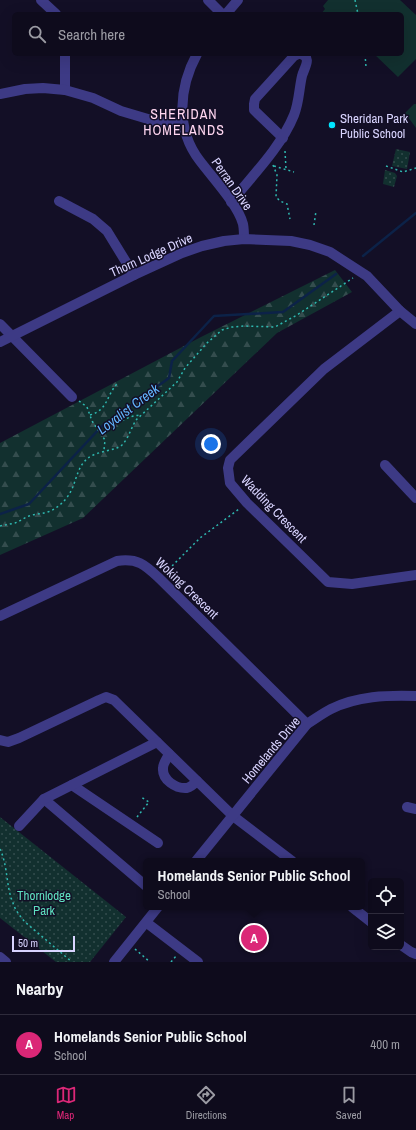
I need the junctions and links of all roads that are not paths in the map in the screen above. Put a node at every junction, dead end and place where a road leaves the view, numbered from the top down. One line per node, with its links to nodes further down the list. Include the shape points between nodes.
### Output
1 (41, 0): 4 (street)
2 (208, 0): 5 (street)
3 (238, 0): 6 (street)
4 (54, 12)
5 (220, 12)
6 (228, 12)
7 (65, 56): 11 (street)
8 (196, 56): 13 (street, Perran Drive, via 185,87 182,104)
9 (294, 56): 14 (street, via 255,99 254,104 254,110)
10 (305, 56): 14 (street, via 307,66 302,76 295,114)
11 (65, 90): 12 (street, via 25,89); 13 (street, via 158,122)
12 (0, 94)
13 (183, 123): 16 (street, Perran Drive, via 189,143 199,160)
14 (281, 141): 16 (street)
15 (59, 201): 18 (street, via 93,219 107,231)
16 (231, 202): 17 (street, Perran Drive, via 243,223)
17 (244, 239): 18 (street, Thorn Lodge Drive, via 202,246); 19 (street, Thorn Lodge Drive, via 291,241 330,252 367,276)
18 (134, 275): 22 (street, Thorn Lodge Drive)
19 (400, 310): 21 (street, Thorn Lodge Drive); 27 (street, Wadding Crescent, via 324,369 230,460 228,468 230,483 247,503 328,582 352,584)
20 (0, 324): 22 (street)
21 (416, 324)
22 (12, 336): 23 (street, Thorn Lodge Drive); 24 (street)
23 (0, 342)
24 (72, 397)
25 (385, 465): 26 (street)
26 (416, 498)
27 (416, 575)
28 (0, 616): 30 (street, Woking Crescent, via 117,561 137,561 146,565 160,578)
29 (416, 696): 30 (street, Homelands Drive, via 376,696 350,701)
30 (307, 724): 37 (street, Homelands Drive)
31 (0, 740): 32 (street, via 8,742 19,738 106,697 114,700)
32 (157, 742): 33 (street); 35 (street)
33 (169, 754): 34 (street); 34 (street, via 163,767 166,779 175,786 184,788)
34 (197, 781): 37 (street)
35 (72, 785): 36 (street); 39 (street)
36 (44, 799): 38 (street); 42 (street)
37 (233, 816): 40 (street, Homelands Drive); 41 (street)
38 (19, 826)
39 (158, 843)
40 (198, 858)
41 (288, 858)
42 (143, 883)
43 (156, 910): 46 (street)
44 (356, 910): 45 (street)
45 (368, 920)
46 (147, 923): 51 (street); 52 (street)
47 (404, 947): 48 (street)
48 (416, 954)
49 (0, 957): 50 (street)
50 (6, 962)
51 (114, 962)
52 (198, 962)

